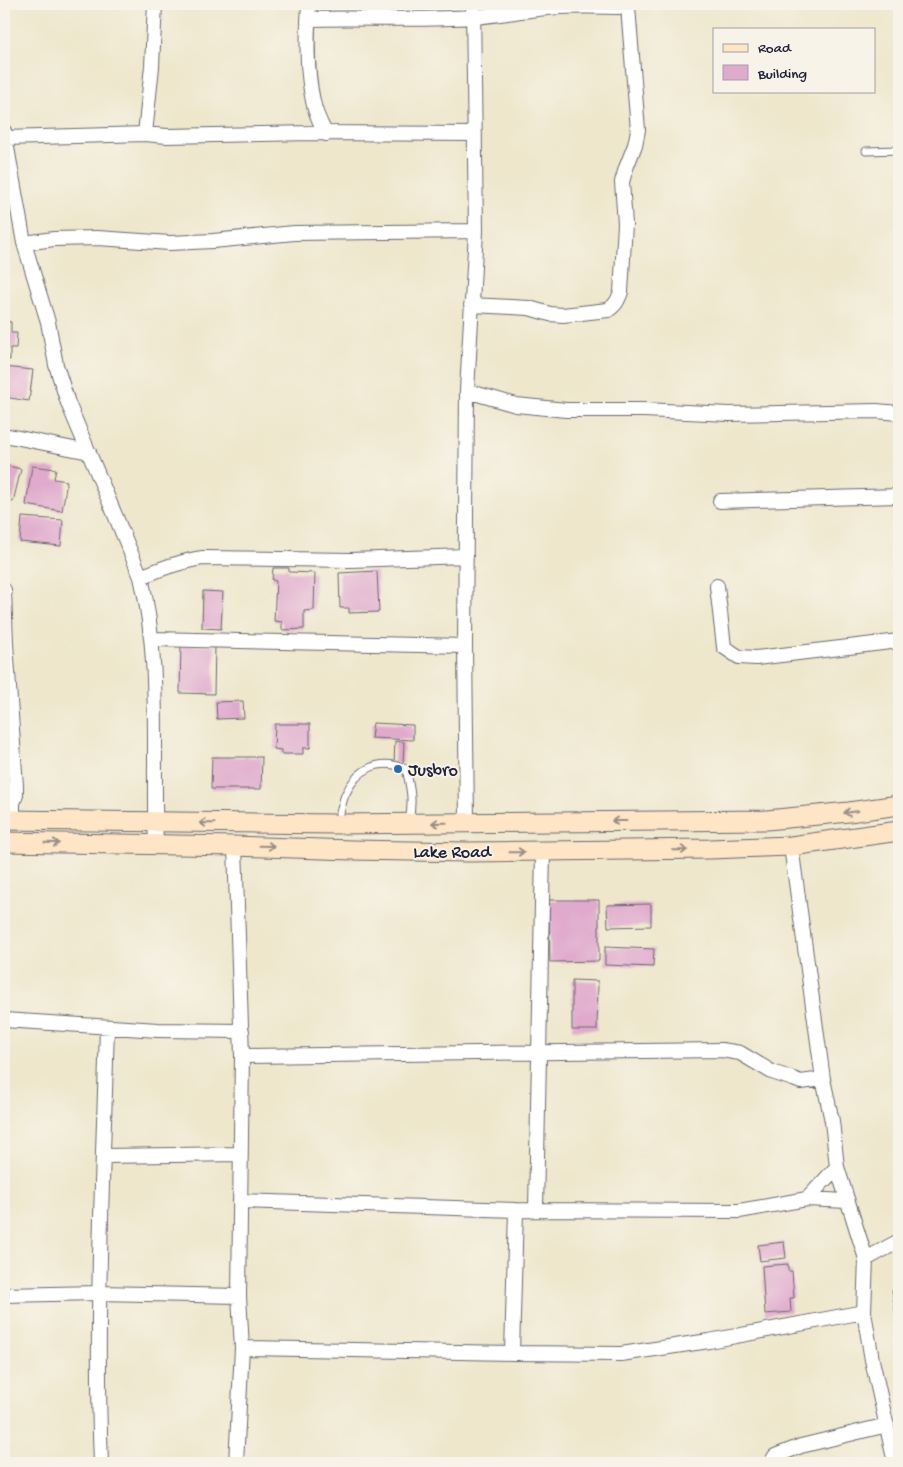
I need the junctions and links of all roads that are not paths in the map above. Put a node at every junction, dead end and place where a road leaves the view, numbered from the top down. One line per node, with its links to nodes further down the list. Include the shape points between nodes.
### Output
1 (156, 4): 7 (street)
2 (309, 4): 5 (street)
3 (628, 5): 4 (street); 14 (street, via 638,130 622,182 626,224 618,300 608,310 563,315 529,308)
4 (473, 11): 5 (street, via 398,20); 9 (street)
5 (308, 19): 8 (street, via 308,64 313,102)
6 (4, 134): 7 (street); 13 (street)
7 (144, 134): 8 (street)
8 (326, 134): 9 (street)
9 (475, 134): 12 (street)
10 (866, 150): 11 (lane)
11 (899, 150)
12 (476, 231): 13 (street, via 294,233 170,243 98,238); 14 (street)
13 (24, 243): 18 (street, via 48,322 56,365)
14 (471, 305): 15 (street)
15 (467, 391): 16 (street, via 516,405 566,410 729,414); 21 (street)
16 (899, 413)
17 (4, 435): 18 (street)
18 (89, 452): 22 (street)
19 (899, 496): 20 (street)
20 (720, 501)
21 (466, 556): 22 (street, via 350,560 203,558 169,565); 27 (street)
22 (141, 577): 25 (street)
23 (717, 586): 26 (street, via 724,647 739,657 756,658)
24 (4, 590): 29 (street, via 16,786)
25 (152, 639): 27 (street); 30 (street)
26 (899, 641)
27 (465, 646): 31 (street)
28 (899, 805): 31 (main road, Lake Road, one-way to 31, via 767,820)
29 (9, 820): 30 (main road, Lake Road)
30 (155, 822): 32 (main road, Lake Road, one-way to 30); 36 (street)
31 (467, 822): 33 (main road, Lake Road, one-way to 33)
32 (337, 824): 33 (main road, Lake Road); 33 (lane, via 346,794 354,782 371,766 386,764 406,769 412,806)
33 (409, 824)
34 (899, 831): 38 (main road, Lake Road)
35 (4, 842): 36 (main road, Lake Road, one-way to 36)
36 (156, 845): 37 (main road, Lake Road)
37 (235, 846): 39 (main road, Lake Road, one-way to 39, via 422,852); 42 (street)
38 (791, 846): 39 (main road, Lake Road, one-way to 38); 45 (street)
39 (543, 851): 43 (street)
40 (4, 1020): 41 (street)
41 (107, 1027): 42 (street); 47 (street)
42 (242, 1031): 44 (street)
43 (538, 1053): 44 (street); 45 (street, via 722,1050 740,1053 793,1080); 53 (street)
44 (242, 1056): 46 (street)
45 (824, 1079): 48 (street)
46 (241, 1154): 47 (street); 50 (street)
47 (104, 1156): 56 (street)
48 (837, 1167): 49 (street); 51 (street)
49 (807, 1198): 51 (street); 53 (street, via 738,1211)
50 (240, 1201): 52 (street); 58 (street)
51 (847, 1201): 55 (street)
52 (516, 1210): 53 (street); 61 (street)
53 (536, 1210)
54 (899, 1241): 55 (street)
55 (866, 1259): 59 (street)
56 (99, 1293): 57 (street); 58 (street); 63 (street)
57 (4, 1295)
58 (239, 1296): 60 (street)
59 (864, 1312): 61 (street, via 621,1354); 62 (street)
60 (242, 1348): 61 (street); 64 (street)
61 (512, 1354)
62 (888, 1425): 65 (street, via 800,1446 775,1456); 66 (street)
63 (102, 1463)
64 (236, 1463)
65 (771, 1463)
66 (895, 1463)

